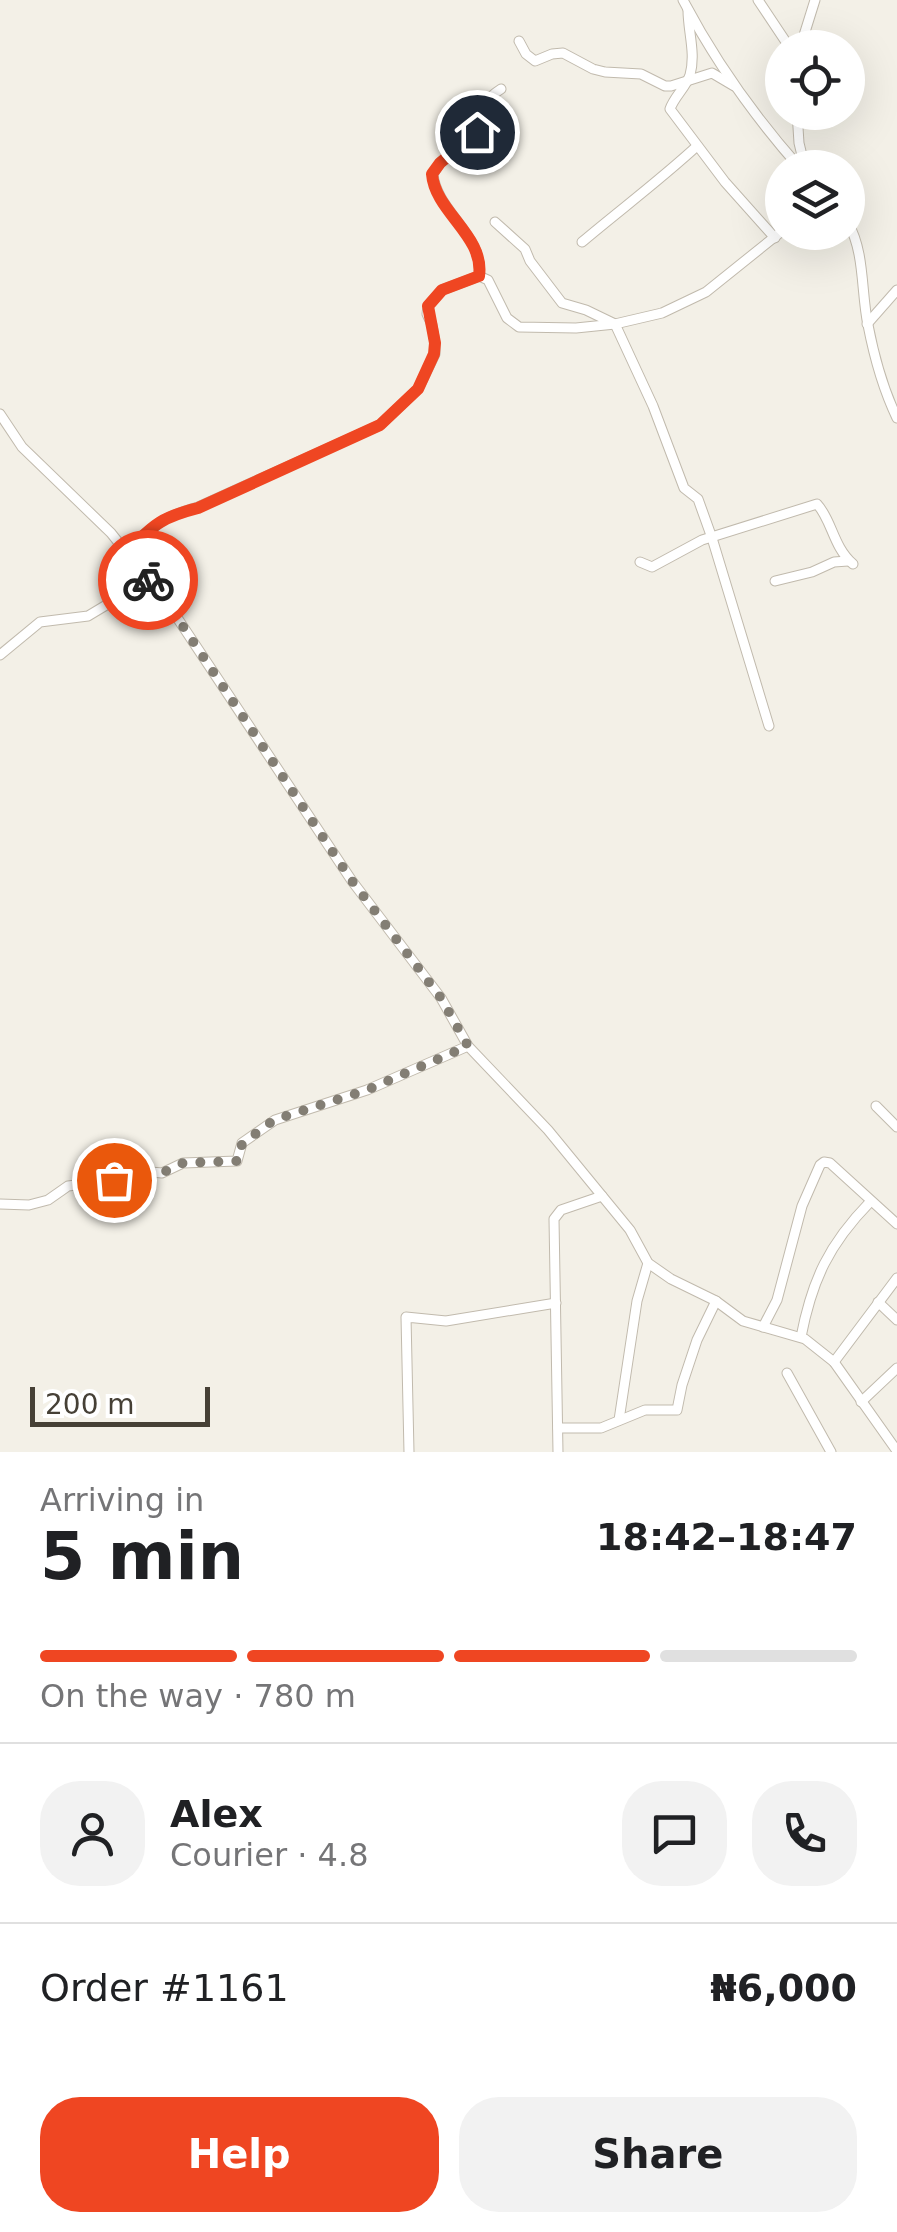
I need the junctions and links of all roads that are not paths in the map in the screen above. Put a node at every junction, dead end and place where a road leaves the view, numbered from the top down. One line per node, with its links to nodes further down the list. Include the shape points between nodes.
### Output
1 (683, 0): 4 (street)
2 (758, 0): 5 (street)
3 (816, 0): 6 (street)
4 (688, 10): 8 (street); 9 (street)
5 (778, 30)
6 (806, 30)
7 (518, 40): 8 (street, via 536,60 562,53 593,69 641,74 665,86)
8 (689, 80): 9 (street, via 712,73); 11 (street, via 670,110)
9 (734, 86): 12 (street)
10 (501, 89): 18 (street, via 481,107 477,132 432,174 480,262)
11 (697, 146): 13 (street); 15 (street)
12 (785, 150)
13 (765, 220)
14 (495, 222): 20 (street, via 524,249 562,303)
15 (582, 242)
16 (765, 245): 20 (street, via 706,292 662,313)
17 (856, 250): 21 (street)
18 (479, 276): 20 (street, via 519,327); 25 (street, via 442,290 428,306 434,354 418,389 380,425 170,515)
19 (897, 290): 21 (street)
20 (615, 324): 24 (street)
21 (868, 324): 23 (street)
22 (0, 414): 25 (street, via 22,447)
23 (897, 418)
24 (712, 538): 26 (street, via 652,567); 28 (street, via 822,507 850,562); 30 (street)
25 (126, 552): 27 (street)
26 (640, 562)
27 (148, 580): 29 (street, via 88,616 40,622); 31 (street)
28 (775, 581)
29 (0, 656)
30 (769, 726)
31 (468, 1046): 34 (street); 36 (street, via 367,1090 274,1120 242,1144 238,1161 183,1163 162,1173 68,1186 29,1205)
32 (876, 1106): 33 (street)
33 (897, 1127)
34 (602, 1196): 38 (street); 41 (street, via 554,1219)
35 (870, 1202): 37 (street); 44 (street, via 830,1163 820,1165); 45 (street, via 837,1240 816,1279)
36 (0, 1204)
37 (897, 1224)
38 (648, 1263): 40 (street); 50 (street)
39 (897, 1278): 42 (street)
40 (716, 1301): 44 (street); 50 (street, via 697,1340 679,1408)
41 (556, 1302): 51 (street); 53 (street, via 446,1321 406,1317)
42 (878, 1302): 43 (street); 46 (street)
43 (897, 1320)
44 (763, 1328): 45 (street)
45 (801, 1338): 46 (street)
46 (834, 1362): 49 (street)
47 (897, 1368): 49 (street)
48 (787, 1373): 55 (street)
49 (861, 1402): 52 (street)
50 (618, 1420): 51 (street, via 602,1428)
51 (558, 1428): 54 (street)
52 (897, 1451)
53 (409, 1452)
54 (558, 1452)
55 (831, 1452)

